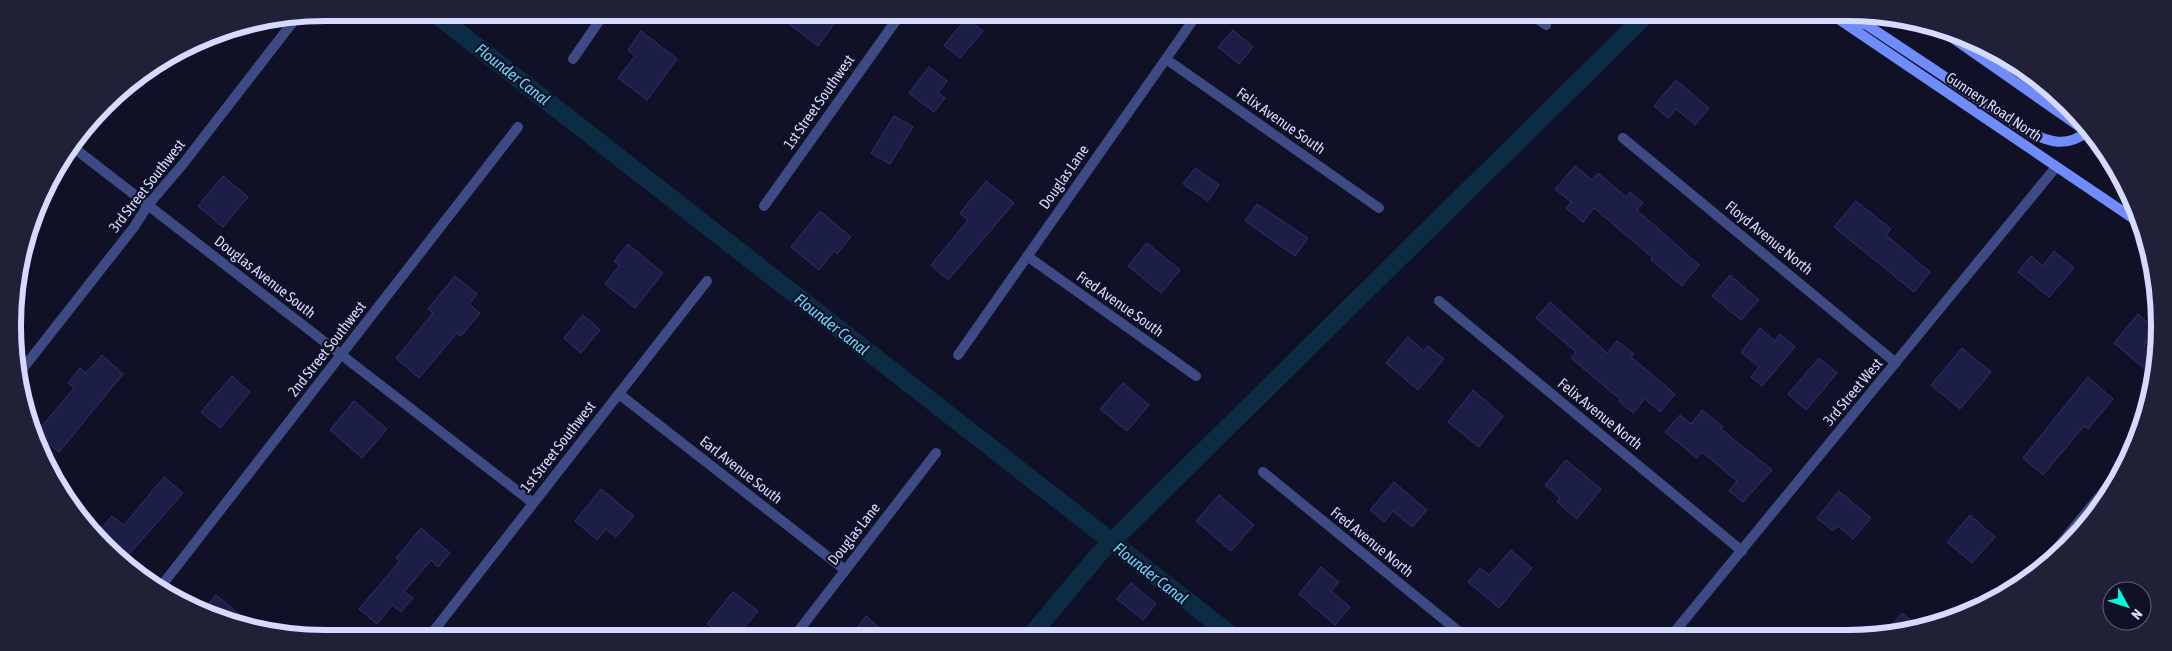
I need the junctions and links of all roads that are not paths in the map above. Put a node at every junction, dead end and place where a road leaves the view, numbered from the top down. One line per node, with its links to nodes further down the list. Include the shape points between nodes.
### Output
1 (599, 21): 10 (street)
2 (896, 21): 19 (street, 1st Street Southwest)
3 (1193, 21): 11 (street, Douglas Lane)
4 (1542, 21): 8 (street)
5 (1843, 21): 17 (main road, Gunnery Road North)
6 (1852, 21): 14 (main road, via 1867,25 2028,132 2049,141 2078,139)
7 (292, 23): 18 (street, 3rd Street Southwest)
8 (1546, 24)
9 (1959, 42): 12 (main road)
10 (573, 59)
11 (1166, 59): 20 (street, Felix Avenue South); 22 (street, Douglas Lane)
12 (2072, 121)
13 (518, 127): 25 (street, 2nd Street Southwest)
14 (2083, 135)
15 (1623, 138): 27 (street, Floyd Avenue North)
16 (77, 150): 18 (street, Douglas Avenue South)
17 (2056, 167): 21 (main road, Gunnery Road North); 27 (street, 3rd Street West)
18 (148, 206): 25 (street, Douglas Avenue South); 28 (street, 3rd Street Southwest)
19 (764, 206)
20 (1379, 208)
21 (2130, 216)
22 (1027, 256): 26 (street, Douglas Lane); 29 (street, Fred Avenue South)
23 (707, 281): 30 (street, 1st Street Southwest)
24 (1439, 301): 36 (street, Felix Avenue North)
25 (341, 355): 33 (street, Douglas Avenue South); 38 (street, 2nd Street Southwest)
26 (958, 355)
27 (1896, 363): 36 (street, 3rd Street West)
28 (24, 367)
29 (1196, 376)
30 (619, 394): 33 (street, 1st Street Southwest); 37 (street, Earl Avenue South)
31 (936, 453): 37 (street, Douglas Lane)
32 (1263, 472): 41 (street, Fred Avenue North)
33 (533, 503): 39 (street, 1st Street Southwest)
34 (2090, 508): 35 (street)
35 (2080, 520)
36 (1742, 551): 42 (street, 3rd Street West)
37 (845, 570): 40 (street, Douglas Lane)
38 (164, 583)
39 (434, 630)
40 (799, 630)
41 (1457, 630)
42 (1676, 630)

